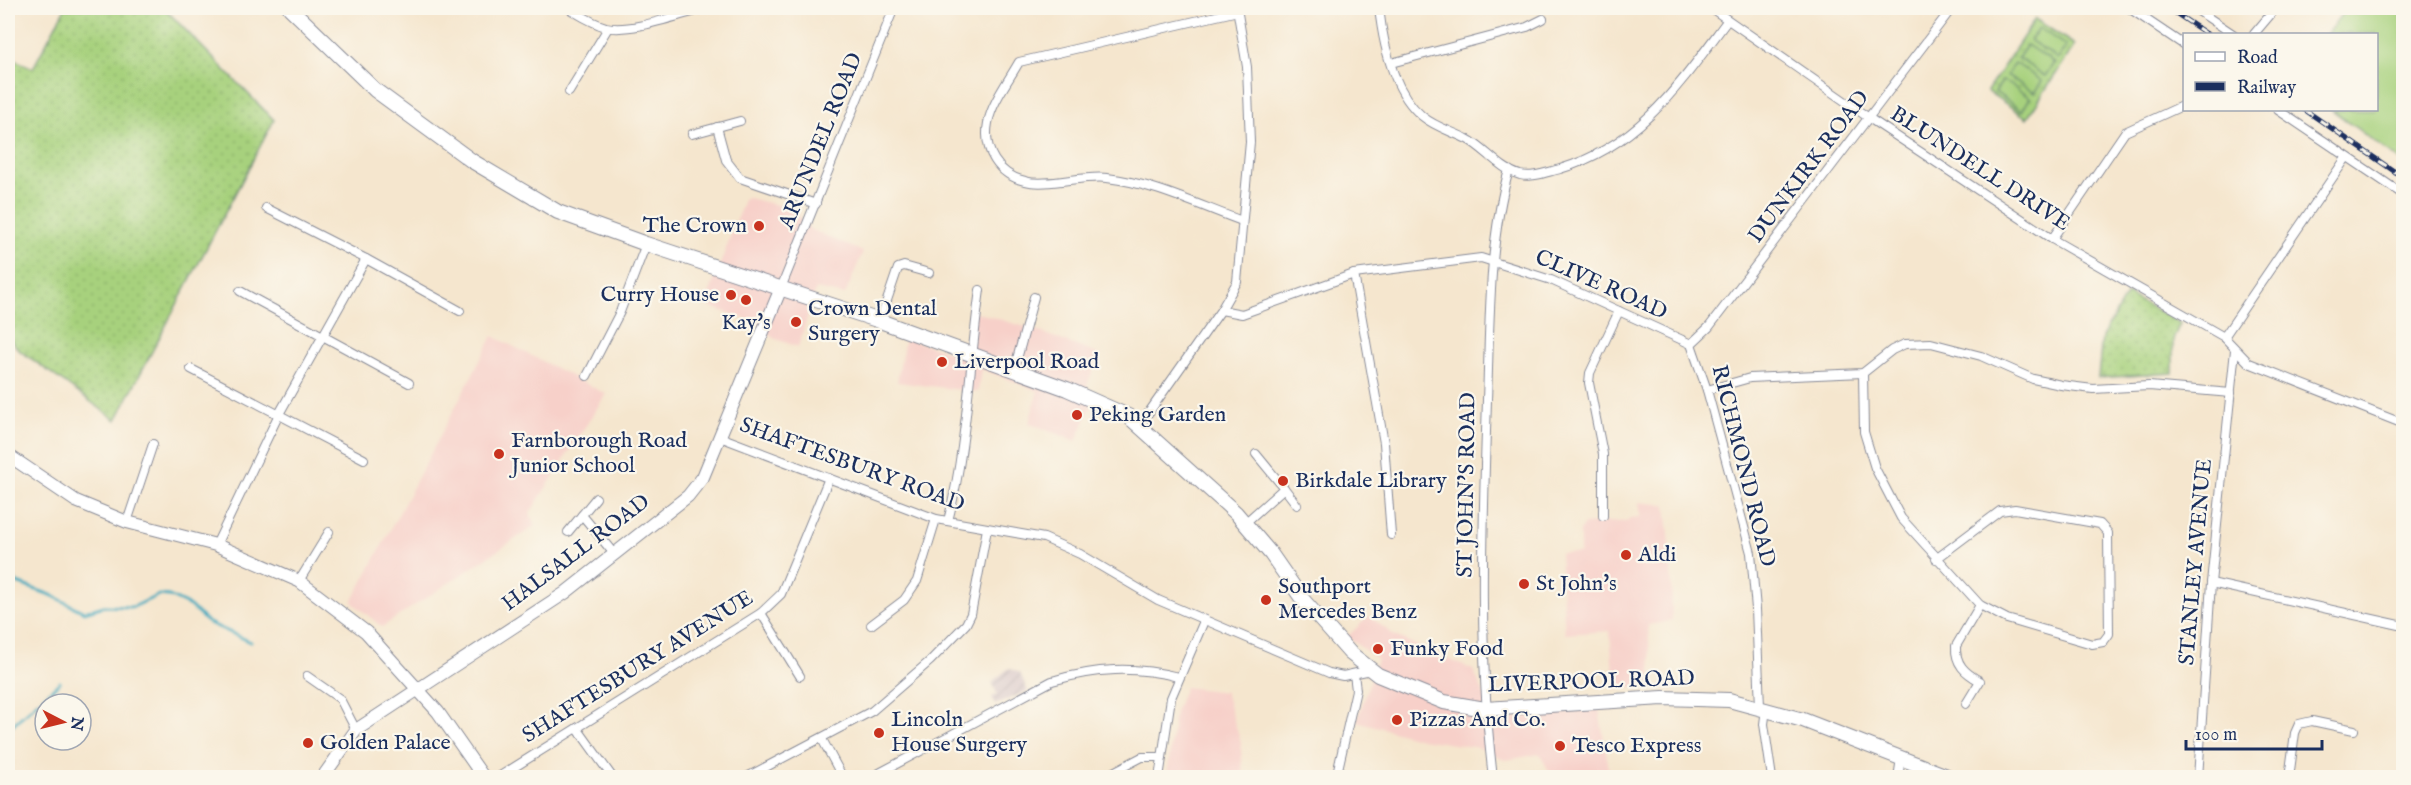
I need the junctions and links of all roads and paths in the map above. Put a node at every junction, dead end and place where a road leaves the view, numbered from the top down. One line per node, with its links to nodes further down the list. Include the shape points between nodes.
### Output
1 (290, 8): 33 (main road, LIVERPOOL ROAD, via 375,90 472,161 558,212)
2 (568, 8): 14 (street)
3 (707, 8): 14 (street, via 629,27)
4 (894, 8): 29 (street, ARUNDEL ROAD)
5 (1379, 8): 18 (street)
6 (1711, 8): 13 (street, BLUNDELL DRIVE)
7 (1952, 8): 22 (street, DUNKIRK ROAD)
8 (2129, 8): 17 (street)
9 (2194, 8): 15 (street)
10 (2276, 8): 16 (street)
11 (1238, 9): 31 (street, via 1247,67 1250,142); 31 (street, via 1019,62 988,121 987,140 991,156 1001,170 1026,182 1105,177 1133,182)
12 (1543, 20): 18 (street)
13 (1727, 21): 22 (street, BLUNDELL DRIVE); 27 (street, via 1643,124 1610,149 1538,175 1520,175)
14 (608, 28): 19 (street)
15 (2232, 33)
16 (2255, 33)
17 (2183, 44)
18 (1391, 63): 27 (street, via 1421,116 1468,140)
19 (569, 92)
20 (2183, 105): 32 (street, via 2125,132)
21 (2279, 111): 26 (street)
22 (1869, 118): 32 (street, BLUNDELL DRIVE); 48 (street, DUNKIRK ROAD, via 1701,338)
23 (740, 121): 24 (street)
24 (717, 127): 25 (street); 29 (street, via 726,160 740,178)
25 (692, 134)
26 (2346, 158): 28 (street); 46 (street)
27 (1509, 170): 35 (street, ST JOHN'S ROAD, via 1502,194)
28 (2403, 195)
29 (816, 204): 38 (street, ARUNDEL ROAD)
30 (266, 208): 34 (street)
31 (1242, 221): 42 (street, via 1237,282)
32 (2052, 239): 46 (street, BLUNDELL DRIVE)
33 (646, 244): 38 (main road, LIVERPOOL ROAD); 54 (street, via 620,312)
34 (366, 259): 43 (street); 47 (street)
35 (1495, 262): 37 (street, CLIVE ROAD, via 1470,258); 44 (street, CLIVE ROAD, via 1551,280); 98 (street, ST JOHN'S ROAD, via 1483,529)
36 (929, 273): 45 (street, via 898,268)
37 (1354, 274): 42 (street, CLIVE ROAD, via 1242,314); 79 (street, via 1384,444)
38 (782, 288): 45 (main road, LIVERPOOL ROAD); 61 (street, HALSALL ROAD)
39 (980, 290): 50 (street)
40 (240, 291): 47 (street)
41 (1034, 297): 52 (street)
42 (1221, 310): 60 (street)
43 (460, 311)
44 (1619, 311): 48 (street, CLIVE ROAD); 71 (street, via 1589,383 1603,454)
45 (880, 321): 50 (main road, LIVERPOOL ROAD)
46 (2224, 337): 49 (street, BLUNDELL DRIVE)
47 (323, 338): 55 (street); 58 (street)
48 (1691, 344): 56 (street, RICHMOND ROAD)
49 (2235, 351): 57 (street, STANLEY AVENUE); 59 (street, BLUNDELL DRIVE, via 2248,363)
50 (971, 354): 52 (main road, LIVERPOOL ROAD); 73 (street, via 961,471)
51 (190, 369): 58 (street)
52 (1014, 370): 60 (main road, LIVERPOOL ROAD, via 1094,399)
53 (1863, 373): 56 (street, via 1750,378); 57 (street, via 1905,344 1931,343 1981,356 2033,379 2061,385 2093,389 2149,386); 82 (street, via 1864,432 1875,468 1901,518)
54 (587, 376)
55 (409, 383)
56 (1707, 390): 97 (street, RICHMOND ROAD, via 1751,553)
57 (2230, 393): 84 (street, STANLEY AVENUE)
58 (279, 414): 65 (street); 80 (street)
59 (2403, 424)
60 (1140, 425): 75 (main road, LIVERPOOL ROAD)
61 (720, 437): 66 (street, SHAFTESBURY ROAD); 81 (street, HALSALL ROAD, via 703,477 688,496)
62 (153, 444): 74 (street)
63 (1256, 454): 67 (street)
64 (8, 455): 74 (street, via 76,501)
65 (363, 459)
66 (829, 478): 72 (street, SHAFTESBURY ROAD); 86 (street, SHAFTESBURY AVENUE, via 781,594)
67 (1284, 488): 69 (street); 75 (street)
68 (596, 498): 70 (street)
69 (1297, 505)
70 (582, 515): 78 (street); 81 (street)
71 (1603, 516)
72 (936, 519): 73 (street, SHAFTESBURY ROAD); 88 (street, via 917,581 904,600)
73 (948, 521): 76 (street, SHAFTESBURY ROAD)
74 (127, 522): 80 (street)
75 (1245, 523): 90 (main road, LIVERPOOL ROAD, via 1300,597 1350,653)
76 (987, 529): 87 (street, SHAFTESBURY ROAD, via 1044,538); 102 (street, via 966,624 891,698)
77 (329, 532): 83 (street)
78 (568, 532)
79 (1391, 535)
80 (216, 545): 83 (street)
81 (615, 555): 95 (street, HALSALL ROAD, via 565,593)
82 (1936, 559): 85 (street); 85 (street, via 2000,511 2015,509 2100,524 2108,533 2109,634 2103,642 2092,644 2007,619)
83 (299, 580): 95 (street, via 366,632)
84 (2211, 583): 89 (street); 119 (street, STANLEY AVENUE)
85 (1980, 605): 96 (street, via 1956,646 1960,664 1980,681)
86 (761, 612): 93 (street); 99 (street, SHAFTESBURY AVENUE)
87 (1204, 621): 91 (street, SHAFTESBURY ROAD, via 1329,674); 94 (street)
88 (872, 625)
89 (2403, 626)
90 (1371, 670): 91 (street, SHAFTESBURY ROAD); 98 (main road, LIVERPOOL ROAD, via 1444,702)
91 (1354, 674): 114 (street, via 1356,690)
92 (307, 676): 100 (street, via 340,699)
93 (800, 676)
94 (1178, 677): 103 (street); 111 (street, via 1119,668 1052,681)
95 (418, 688): 100 (street, HALSALL ROAD); 106 (street)
96 (1966, 704)
97 (1763, 708): 98 (main road, LIVERPOOL ROAD, via 1729,700 1663,698); 104 (main road, LIVERPOOL ROAD); 116 (street, RICHMOND ROAD)
98 (1485, 709): 115 (street, ST JOHN'S ROAD)
99 (577, 728): 107 (street, SHAFTESBURY AVENUE); 108 (street)
100 (356, 730): 105 (street)
101 (2354, 730): 120 (street, via 2312,721 2299,724)
102 (822, 739): 109 (street); 110 (street)
103 (1161, 757): 112 (street, via 1142,757); 113 (street)
104 (1901, 758): 117 (street); 118 (main road, LIVERPOOL ROAD)
105 (322, 777)
106 (484, 777)
107 (497, 777)
108 (613, 777)
109 (745, 777)
110 (843, 777)
111 (870, 777)
112 (1102, 777)
113 (1159, 777)
114 (1336, 777)
115 (1493, 777)
116 (1772, 777)
117 (1898, 777)
118 (1952, 777)
119 (2198, 777)
120 (2289, 777)

